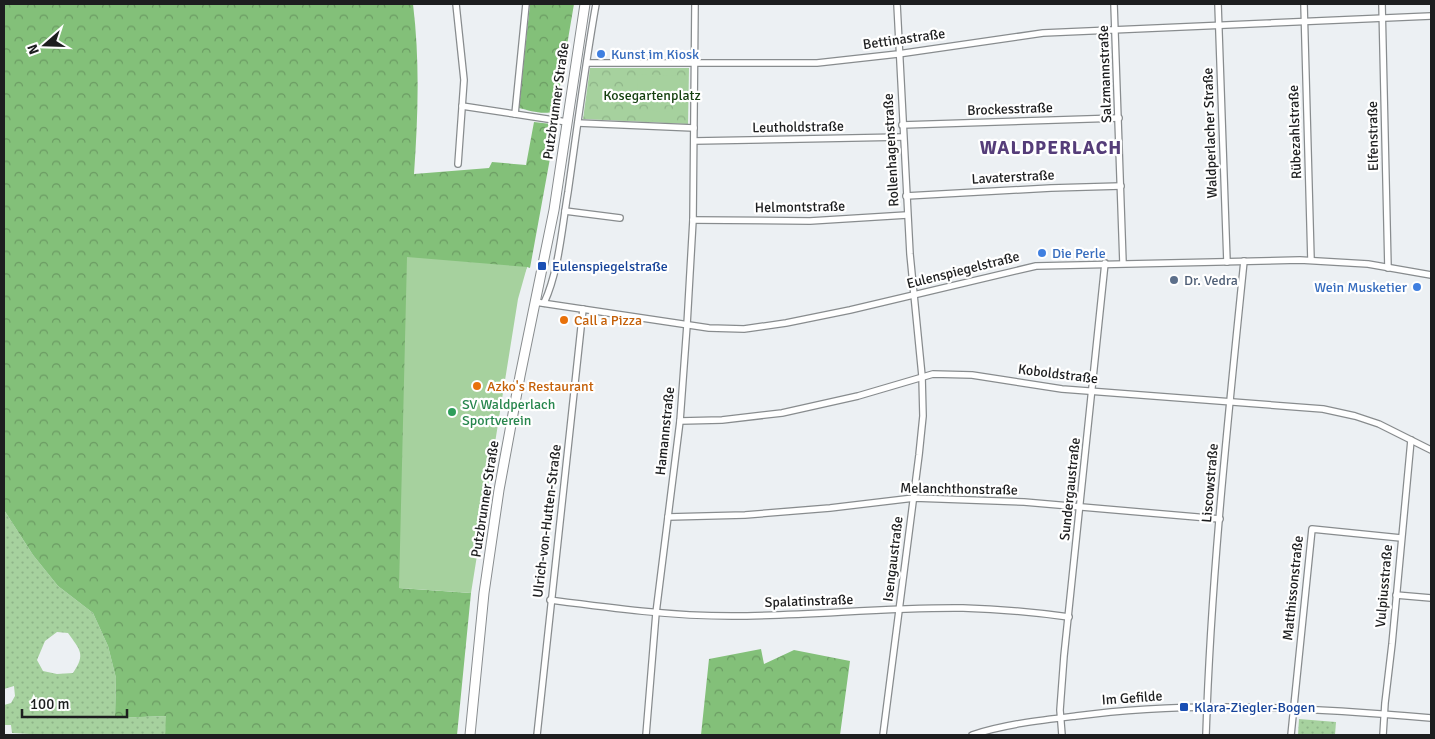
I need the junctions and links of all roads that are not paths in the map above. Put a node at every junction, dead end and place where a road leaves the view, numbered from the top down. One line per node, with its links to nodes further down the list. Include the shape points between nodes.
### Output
1 (456, 4): 19 (street, via 464,80)
2 (526, 4): 20 (street)
3 (585, 4): 22 (main road, Putzbrunner Straße)
4 (596, 4): 17 (street, Putzbrunner Straße)
5 (695, 4): 18 (street)
6 (897, 4): 16 (street, Rollenhagenstraße)
7 (1114, 4): 15 (street, Salzmannstraße)
8 (1218, 4): 14 (street, Waldperlacher Straße)
9 (1304, 4): 13 (street, Rübezahlstraße)
10 (1382, 4): 12 (street, Elfenstraße)
11 (1431, 16): 12 (street, Bettinastraße)
12 (1383, 18): 13 (street, Bettinastraße); 40 (street, Elfenstraße)
13 (1305, 22): 14 (street, Bettinastraße); 35 (street, Rübezahlstraße)
14 (1219, 25): 15 (street, Bettinastraße); 37 (street, Waldperlacher Straße)
15 (1116, 30): 16 (street, Bettinastraße, via 1035,34); 21 (street, Salzmannstraße)
16 (898, 54): 18 (street, Bettinastraße, via 817,63); 24 (street, Rollenhagenstraße)
17 (587, 63): 18 (street); 23 (street, Putzbrunner Straße)
18 (695, 64): 25 (street)
19 (462, 106): 20 (street); 28 (street)
20 (515, 114): 22 (street)
21 (1119, 118): 24 (street, Brockesstraße); 29 (street, Salzmannstraße)
22 (567, 122): 43 (main road, Putzbrunner Straße)
23 (578, 123): 25 (street); 31 (street, Putzbrunner Straße)
24 (902, 125): 26 (street, Rollenhagenstraße)
25 (694, 128): 27 (street, Hamannstraße)
26 (903, 137): 27 (street, Leutholdstraße); 30 (street, Rollenhagenstraße)
27 (694, 142): 34 (street, Hamannstraße)
28 (458, 164)
29 (1121, 186): 30 (street, Lavaterstraße); 39 (street, Salzmannstraße)
30 (906, 196): 32 (street, Rollenhagenstraße)
31 (565, 211): 33 (street); 43 (street, Putzbrunner Straße, via 552,278)
32 (908, 215): 34 (street, Helmontstraße, via 810,221); 42 (street, Rollenhagenstraße)
33 (620, 218)
34 (693, 220): 45 (street, Hamannstraße)
35 (1312, 260): 36 (street, Eulenspiegelstraße); 40 (street, Eulenspiegelstraße)
36 (1244, 261): 37 (street, Eulenspiegelstraße); 48 (street, Liscowstraße)
37 (1227, 262): 39 (street, Eulenspiegelstraße)
38 (1105, 263): 39 (street, Eulenspiegelstraße); 42 (street, Eulenspiegelstraße, via 1036,266); 47 (street, Sundergaustraße)
39 (1123, 263)
40 (1388, 268): 41 (street, Eulenspiegelstraße)
41 (1431, 275)
42 (913, 295): 45 (street, Eulenspiegelstraße, via 744,329); 46 (street, Isengaustraße)
43 (540, 303): 44 (street, Eulenspiegelstraße); 68 (main road, Putzbrunner Straße, via 499,490 476,661)
44 (583, 309): 45 (street, Eulenspiegelstraße); 59 (street, Ulrich-von-Hutten-Straße)
45 (687, 325): 49 (street, Hamannstraße)
46 (922, 376): 47 (street, Koboldstraße, via 972,375); 49 (street, Koboldstraße, via 858,396 782,413); 52 (street, Isengaustraße, via 923,416)
47 (1093, 392): 48 (street, Koboldstraße); 53 (street, Sundergaustraße)
48 (1230, 402): 50 (street, Koboldstraße, via 1339,413 1379,424); 55 (street, Liscowstraße)
49 (680, 421): 54 (street, Hamannstraße)
50 (1411, 440): 51 (street, Koboldstraße); 56 (street, Vulpiusstraße)
51 (1431, 450)
52 (914, 498): 53 (street, Melanchthonstraße); 54 (street, Melanchthonstraße, via 745,515); 60 (street, Isengaustraße)
53 (1080, 506): 55 (street, Melanchthonstraße); 62 (street, Sundergaustraße)
54 (668, 517): 61 (street, Hamannstraße)
55 (1220, 519): 63 (street, Liscowstraße)
56 (1401, 538): 57 (street, Vulpiusstraße); 64 (street, Matthissonstraße, via 1312,529)
57 (1396, 595): 58 (street); 65 (street, Vulpiusstraße)
58 (1431, 598)
59 (550, 600): 61 (street, Spalatinstraße); 69 (street, Ulrich-von-Hutten-Straße)
60 (899, 609): 61 (street, Spalatinstraße, via 773,616); 62 (street, Spalatinstraße, via 964,608); 71 (street, Isengaustraße)
61 (656, 613): 70 (street, Hamannstraße)
62 (1069, 617): 66 (street, Sundergaustraße)
63 (1207, 707): 64 (street, Im Gefilde); 66 (street, Im Gefilde, via 1120,710); 74 (street)
64 (1293, 708): 65 (street, Im Gefilde); 75 (street)
65 (1384, 714): 67 (street, Im Gefilde); 76 (street, Vulpiusstraße)
66 (1061, 718): 72 (street, Im Gefilde); 73 (street, Sundergaustraße)
67 (1431, 718)
68 (470, 735)
69 (537, 735)
70 (646, 735)
71 (883, 735)
72 (972, 735)
73 (1062, 735)
74 (1206, 735)
75 (1291, 735)
76 (1383, 735)

